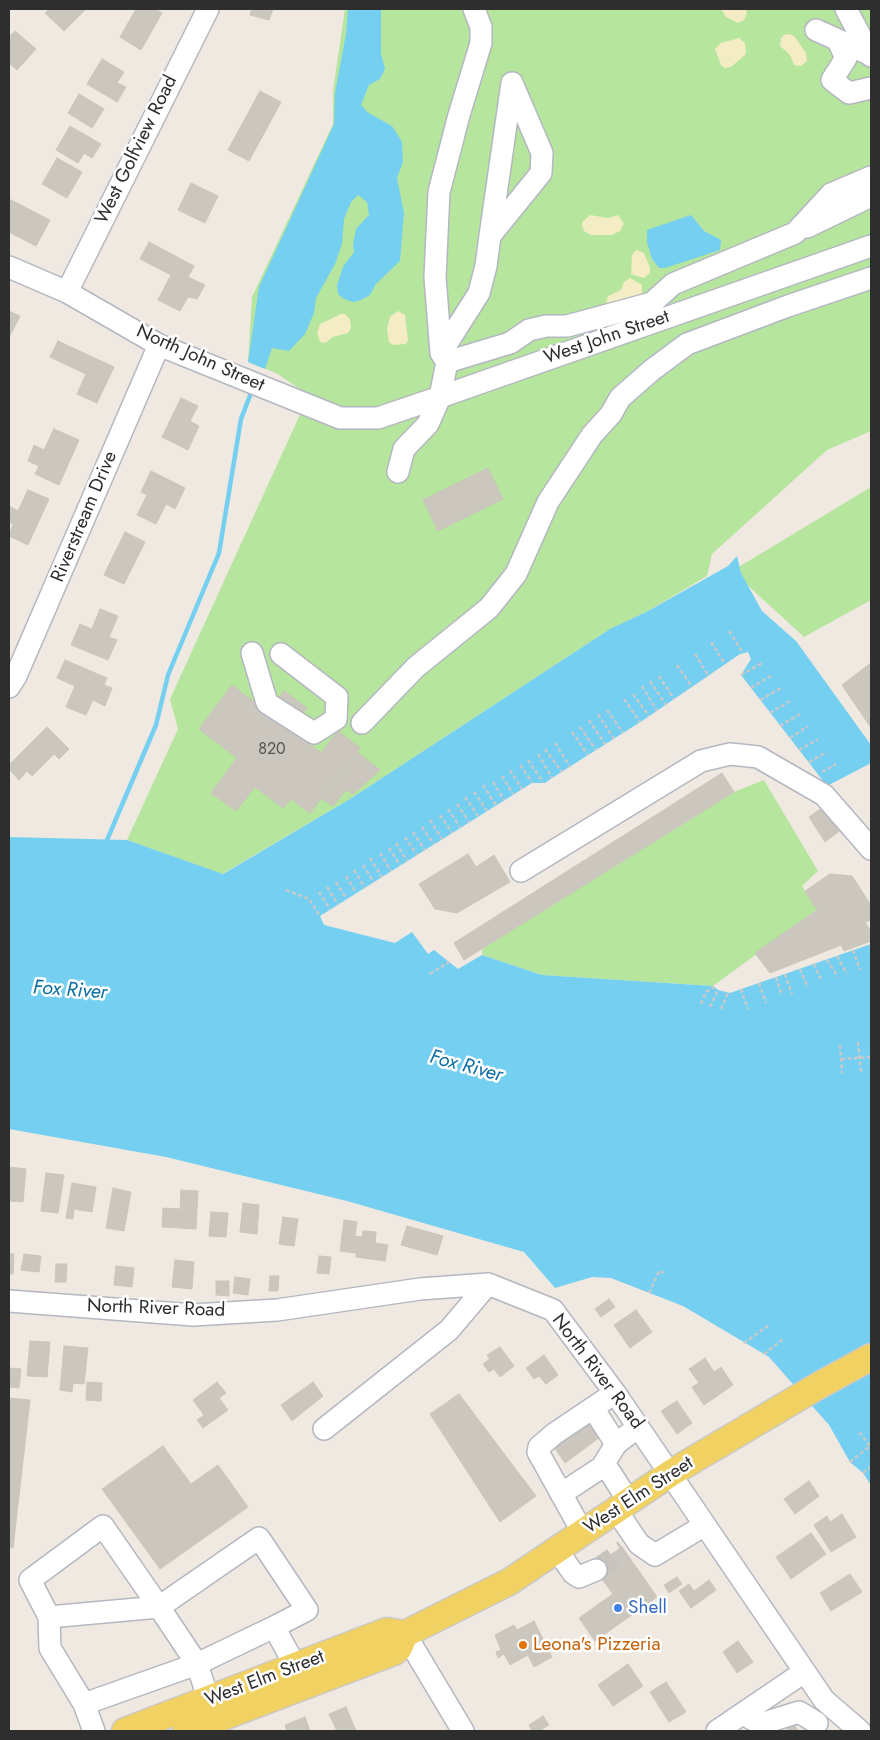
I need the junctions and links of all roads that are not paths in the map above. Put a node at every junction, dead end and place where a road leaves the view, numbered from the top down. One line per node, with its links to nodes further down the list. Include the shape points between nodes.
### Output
1 (208, 9): 15 (street, West Golfview Road)
2 (474, 9): 17 (street, via 481,26 481,43 439,192 435,277)
3 (846, 9): 6 (street)
4 (816, 30): 5 (street)
5 (838, 40): 6 (street); 7 (street, via 846,58 832,80 849,92)
6 (871, 56)
7 (871, 88)
8 (871, 177): 10 (street, via 831,194)
9 (871, 196): 10 (street)
10 (795, 233): 17 (street, via 672,284 652,303 567,326 529,330 510,343)
11 (490, 236): 11 (street, via 509,102 512,84 542,153 541,173); 17 (street, via 479,293)
12 (871, 246): 18 (street, West John Street)
13 (9, 267): 15 (street, North John Street)
14 (871, 278): 24 (street, via 687,344 652,370 620,398 612,414 592,436 548,502 516,574 489,608 416,667)
15 (67, 292): 16 (street, North John Street)
16 (159, 345): 19 (street, North John Street); 23 (street, Riverstream Drive)
17 (444, 358): 18 (street)
18 (440, 397): 19 (street, West John Street, via 378,418); 20 (street, via 428,424 404,449)
19 (340, 418)
20 (398, 472)
21 (252, 653): 22 (street, via 267,702 314,733 336,719 337,697)
22 (281, 654)
23 (9, 687)
24 (362, 723)
25 (871, 849): 26 (street, via 824,795 758,757 730,754 701,761)
26 (521, 871)
27 (488, 1284): 28 (street, North River Road, via 420,1289 277,1310 194,1315); 30 (street, North River Road, via 553,1310); 33 (street, via 449,1330)
28 (9, 1301)
29 (871, 1358): 36 (main road, West Elm Street)
30 (615, 1393): 31 (street); 32 (street, North River Road)
31 (593, 1408): 34 (street); 37 (street, via 539,1447 538,1452)
32 (638, 1426): 34 (street); 36 (street, North River Road)
33 (324, 1429)
34 (616, 1444): 35 (street)
35 (602, 1467): 37 (street); 38 (street, via 610,1472)
36 (671, 1473): 38 (main road, West Elm Street); 39 (street, North River Road)
37 (561, 1494): 40 (street)
38 (622, 1506): 39 (street, via 630,1544 655,1555); 40 (main road, West Elm Street)
39 (705, 1525): 48 (street, North River Road)
40 (583, 1533): 41 (main road, West Elm Street)
41 (557, 1550): 42 (street, via 579,1577); 46 (main road, West Elm Street, via 509,1582)
42 (596, 1570)
43 (159, 1606): 44 (street); 44 (street, via 103,1526 30,1580); 45 (street, via 259,1538 307,1610); 47 (street)
44 (49, 1617): 50 (street, via 50,1648)
45 (274, 1626): 47 (street); 49 (street)
46 (405, 1634): 49 (main road, West Elm Street, via 394,1652); 58 (street)
47 (197, 1664): 50 (street); 53 (street)
48 (804, 1672): 51 (street); 52 (street, North River Road)
49 (302, 1677): 53 (main road, West Elm Street)
50 (84, 1704): 56 (street)
51 (750, 1710): 54 (street, via 761,1724 799,1712); 59 (street)
52 (835, 1710): 54 (street); 60 (street, North River Road)
53 (212, 1711): 55 (main road, West Elm Street); 57 (main road, West Elm Street)
54 (820, 1727)
55 (135, 1730)
56 (94, 1731)
57 (186, 1731)
58 (463, 1731)
59 (717, 1731)
60 (860, 1731)

